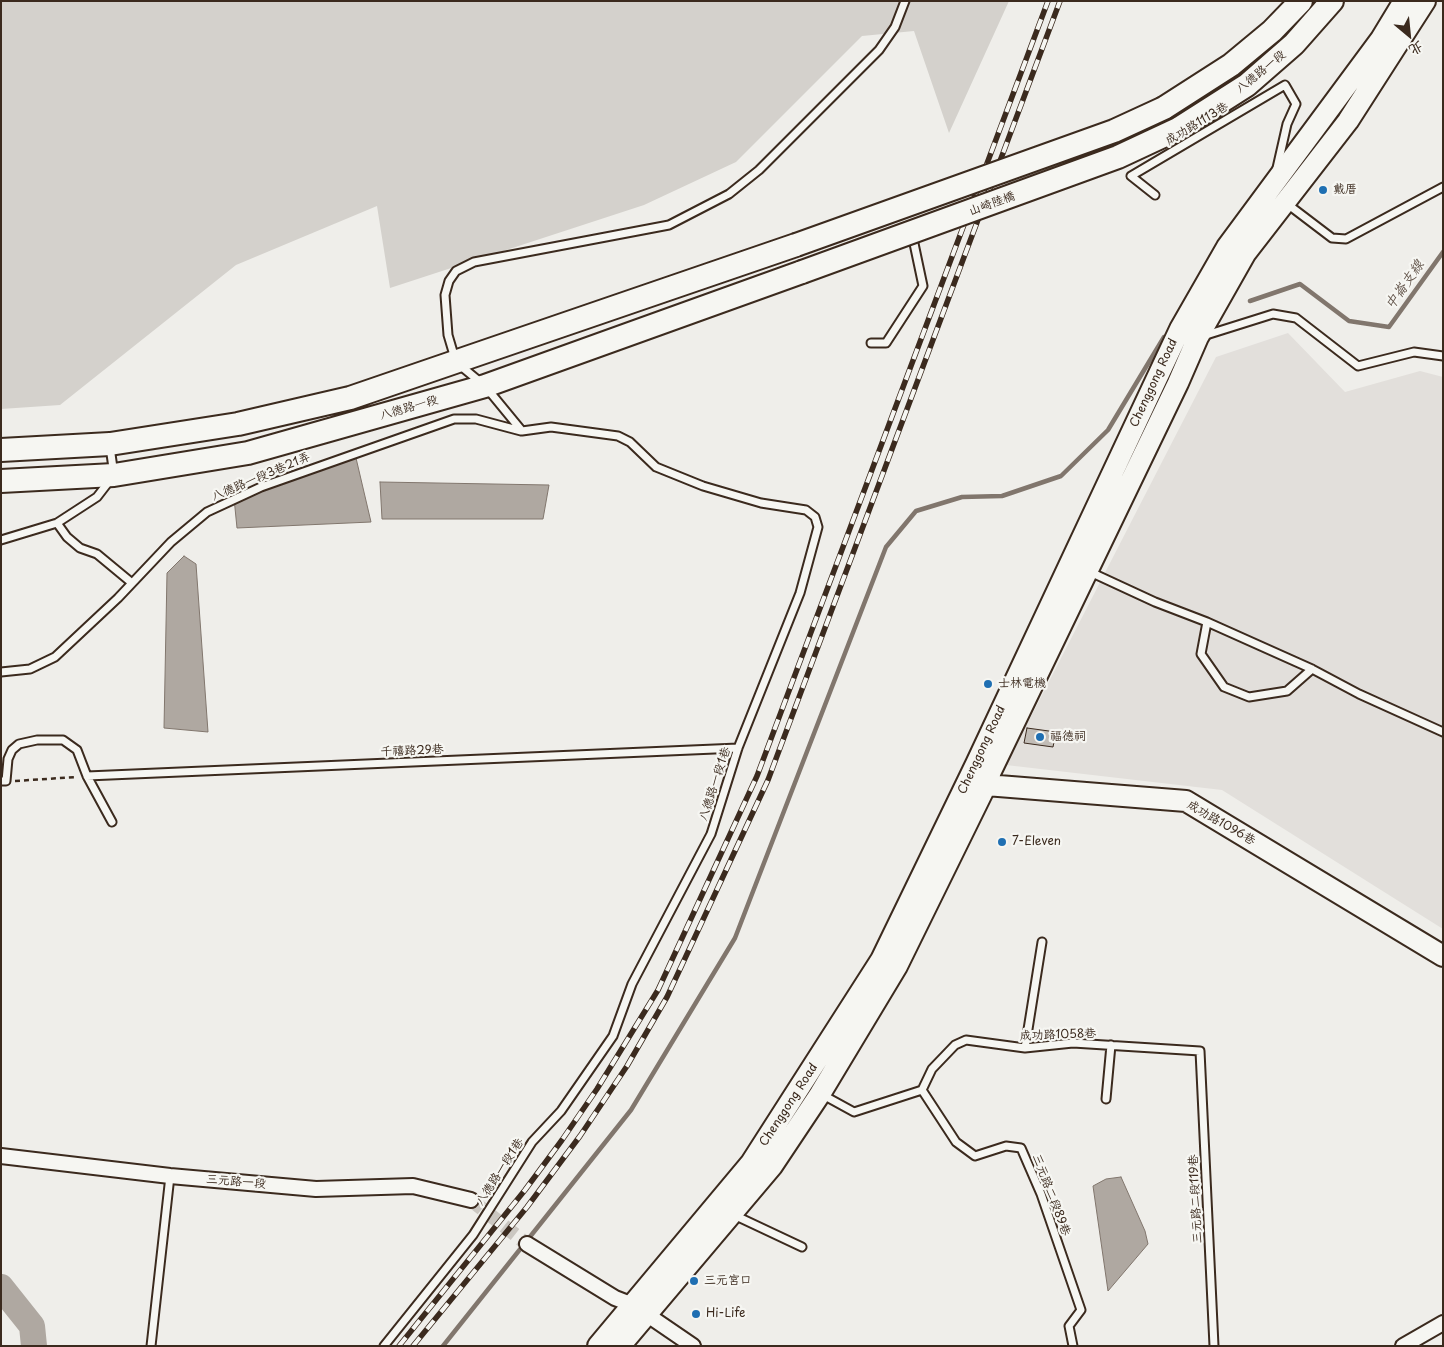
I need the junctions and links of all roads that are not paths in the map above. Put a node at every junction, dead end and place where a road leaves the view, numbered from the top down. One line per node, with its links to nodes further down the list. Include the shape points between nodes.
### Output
1 (905, 1): 15 (lane, via 879,50 759,170 729,194 670,225 474,262 456,271 445,294 448,335)
2 (1301, 1): 15 (main road, 八德路一段, bridge, via 1272,31 1231,65 1164,108 1114,131)
3 (1332, 1): 6 (main road, 八德路一段, via 1294,44 1247,85)
4 (1404, 1): 8 (street, Chenggong Road)
5 (1425, 1): 8 (street, Chenggong Road, via 1348,121)
6 (1178, 129): 10 (main road, 山崎陸橋, bridge, via 1118,157)
7 (1443, 186): 8 (lane, via 1346,239 1332,238)
8 (1279, 194): 9 (lane, 成功路1113巷, via 1287,124 1296,104 1286,85 1131,176); 12 (street, Chenggong Road, via 1227,247)
9 (1156, 195)
10 (912, 234): 11 (main road, 山崎陸橋, bridge); 13 (lane, via 923,286 886,342)
11 (802, 272): 16 (main road, 八德路一段)
12 (1189, 333): 14 (lane, via 1273,314 1296,318 1358,366 1414,352); 24 (street, Chenggong Road)
13 (871, 343)
14 (1443, 356)
15 (456, 362): 16 (lane); 18 (main road, via 331,402 238,424)
16 (485, 386): 17 (lane); 20 (main road, 八德路一段, via 248,453)
17 (522, 431): 25 (lane, 八德路一段3巷21弄, via 476,419 454,419 261,487 207,512 171,542); 30 (lane, 八德路一段1巷, via 551,427 618,436 630,442 656,467 703,486 753,501 806,510 815,517 818,527 800,593)
18 (110, 444): 19 (main road); 20 (lane)
19 (1, 450)
20 (114, 475): 21 (main road, 八德路一段); 22 (lane, via 97,497)
21 (1, 481)
22 (57, 523): 23 (lane); 25 (lane, via 80,548 97,554)
23 (1, 540)
24 (1079, 566): 26 (lane, via 1155,602); 33 (street, Chenggong Road)
25 (132, 583): 28 (lane, 八德路一段3巷21弄, via 55,657 30,669)
26 (1207, 622): 27 (lane); 27 (lane, via 1201,654 1224,688 1249,697 1287,691)
27 (1312, 669): 29 (lane)
28 (1, 672)
29 (1443, 732)
30 (738, 748): 31 (lane, 千禧路29巷); 52 (lane, 八德路一段1巷, via 711,834 632,984 614,1036 561,1110 532,1142 473,1235)
31 (87, 776): 32 (lane, via 77,750 63,740 48,739 19,744 12,750); 34 (lane)
32 (4, 781)
33 (978, 782): 36 (street, 成功路1096巷, via 1186,801); 40 (street, Chenggong Road)
34 (112, 822)
35 (1042, 942): 38 (lane)
36 (1443, 956)
37 (1111, 1045): 38 (lane, 成功路1058巷, via 1073,1043); 39 (lane, 成功路1058巷); 42 (lane)
38 (1025, 1048): 41 (lane, 成功路1058巷, via 966,1040 955,1045 932,1069)
39 (1200, 1051): 57 (lane, 三元路二段119巷)
40 (812, 1088): 41 (lane, via 854,1112); 46 (street, Chenggong Road, via 772,1166); 49 (street, Chenggong Road)
41 (922, 1090): 56 (lane, 三元路二段89巷, via 956,1142 975,1156 1006,1146 1021,1148 1042,1194 1081,1310 1069,1326)
42 (1106, 1099)
43 (1, 1156): 44 (street, 三元路一段)
44 (170, 1176): 45 (street, 三元路一段, via 316,1189 413,1186); 51 (lane)
45 (471, 1200)
46 (731, 1214): 48 (lane); 49 (street, Chenggong Road)
47 (527, 1244): 49 (street)
48 (802, 1247)
49 (640, 1310): 53 (street, Chenggong Road); 54 (street, Chenggong Road); 55 (street)
50 (1443, 1323): 58 (street)
51 (151, 1346)
52 (384, 1346)
53 (598, 1346)
54 (620, 1346)
55 (693, 1346)
56 (1073, 1346)
57 (1214, 1346)
58 (1404, 1346)

